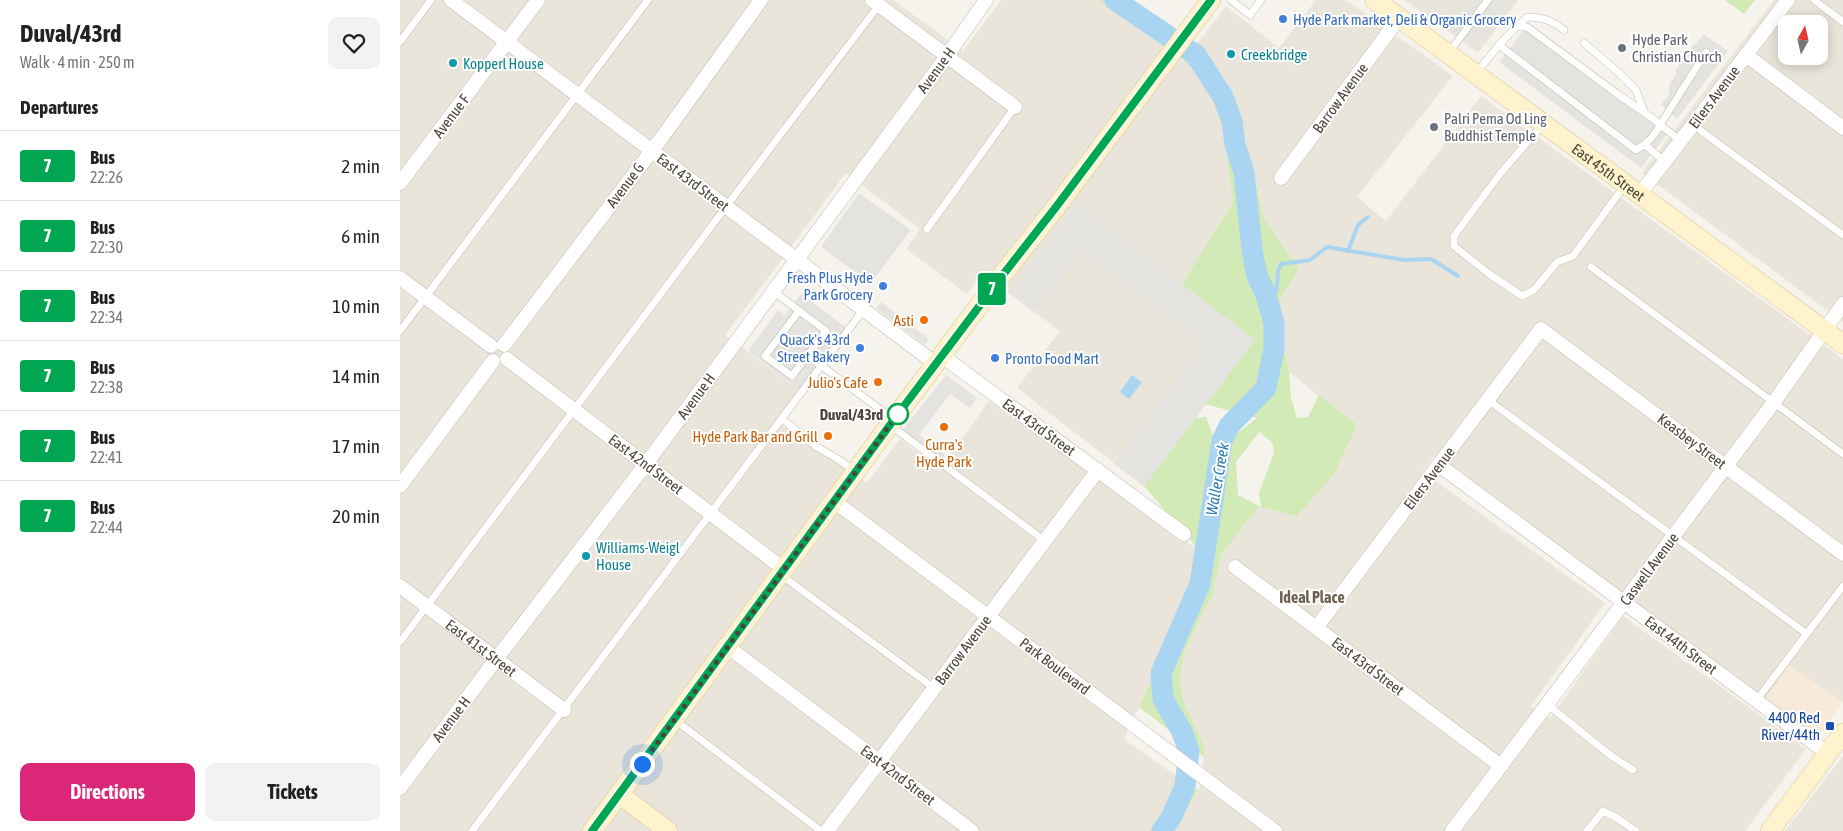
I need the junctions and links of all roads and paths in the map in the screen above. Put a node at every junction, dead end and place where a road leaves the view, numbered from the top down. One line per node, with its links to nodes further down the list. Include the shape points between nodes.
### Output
1 (432, 0): 20 (lane)
2 (450, 0): 21 (street, East 43rd Street)
3 (538, 0): 21 (street, Avenue F)
4 (648, 0): 29 (lane)
5 (761, 0): 38 (street, Avenue G)
6 (986, 0): 27 (street, Avenue H)
7 (1211, 0): 60 (street)
8 (1231, 0): 15 (lane)
9 (1261, 0): 15 (lane, via 1250,15)
10 (1375, 0): 16 (street, East 45th Street)
11 (1488, 0): 25 (lane)
12 (1788, 0): 26 (street, Eilers Avenue)
13 (1814, 0): 17 (lane)
14 (876, 2): 27 (street); 43 (lane)
15 (1239, 3)
16 (1399, 18): 25 (street, East 45th Street); 40 (street, Barrow Avenue)
17 (1843, 22)
18 (1516, 27): 19 (lane, via 1527,17 1542,17); 23 (lane); 31 (lane, via 1527,26)
19 (1564, 30)
20 (400, 42)
21 (506, 42): 29 (street, East 43rd Street); 41 (street, Avenue F)
22 (1584, 43): 31 (lane, via 1636,90)
23 (1499, 44): 28 (lane); 37 (lane, via 1636,150)
24 (1706, 52): 34 (lane)
25 (1448, 54): 28 (street, East 45th Street)
26 (1746, 55): 33 (street, Eilers Avenue); 35 (street)
27 (947, 56): 30 (street); 46 (street, Avenue H)
28 (1475, 74): 32 (street, East 45th Street)
29 (577, 95): 38 (street, East 43rd Street); 50 (lane)
30 (1015, 107): 44 (lane)
31 (1644, 112): 34 (lane)
32 (1543, 124): 42 (street, East 45th Street); 42 (lane, via 1499,175 1454,236 1454,246 1488,273 1522,296 1534,290 1557,262 1573,256)
33 (1693, 125): 36 (street, Eilers Avenue); 45 (lane)
34 (1660, 126): 36 (lane); 37 (lane)
35 (1843, 128)
36 (1681, 141): 39 (street, Eilers Avenue)
37 (1645, 145): 39 (lane)
38 (652, 150): 43 (street, East 43rd Street); 58 (street, Avenue G)
39 (1665, 162): 42 (street, Eilers Avenue)
40 (1281, 178)
41 (400, 183)
42 (1633, 189): 55 (street, East 45th Street)
43 (726, 207): 46 (street, East 43rd Street); 64 (lane)
44 (927, 229)
45 (1843, 235)
46 (796, 259): 49 (street, Avenue H); 52 (street, East 43rd Street)
47 (1590, 267): 63 (lane)
48 (400, 278): 50 (street, East 42nd Street)
49 (773, 291): 53 (lane); 68 (street, Avenue H)
50 (426, 297): 56 (lane); 58 (street, East 42nd Street)
51 (1843, 304): 55 (street, Caswell Avenue)
52 (864, 310): 60 (street, East 43rd Street); 61 (lane)
53 (799, 311): 59 (lane, via 826,331); 59 (lane, via 765,356 792,376)
54 (1542, 329): 62 (street, Eilers Avenue); 70 (street, Keasbey Street)
55 (1824, 330): 57 (street, East 45th Street); 63 (street, Caswell Avenue)
56 (400, 331)
57 (1843, 344)
58 (499, 353): 64 (street, East 42nd Street); 73 (street, Avenue G)
59 (807, 355): 61 (lane)
60 (939, 360): 66 (street); 71 (street, East 43rd Street)
61 (821, 366): 65 (lane); 66 (lane)
62 (1488, 400): 69 (street, Eilers Avenue); 77 (lane)
63 (1774, 402): 67 (lane); 70 (street, Caswell Avenue)
64 (574, 410): 68 (street, East 42nd Street); 85 (lane)
65 (782, 419): 72 (lane); 75 (lane)
66 (892, 422): 72 (street); 78 (lane)
67 (1843, 454)
68 (646, 464): 75 (street, East 42nd Street); 91 (street, Avenue H)
69 (1439, 465): 84 (street, East 44th Street); 87 (street, Eilers Avenue)
70 (1726, 466): 77 (street, Caswell Avenue); 79 (street, Keasbey Street)
71 (1098, 470): 76 (street, East 43rd Street); 78 (street, Barrow Avenue)
72 (856, 472): 74 (street)
73 (400, 486)
74 (834, 501): 81 (street); 86 (street, Park Boulevard)
75 (711, 514): 81 (street, East 42nd Street); 95 (lane)
76 (1184, 534)
77 (1673, 536): 84 (street, Caswell Avenue); 88 (lane)
78 (1045, 541): 86 (street, Barrow Avenue)
79 (1843, 554)
80 (1235, 567): 87 (street, East 43rd Street)
81 (782, 572): 90 (street); 92 (lane)
82 (400, 586): 85 (street, East 41st Street)
83 (1843, 586): 88 (lane)
84 (1624, 602): 93 (street, East 44th Street); 94 (street, Caswell Avenue)
85 (427, 606): 89 (lane); 91 (street, East 41st Street)
86 (988, 616): 92 (street, Barrow Avenue); 110 (street, Park Boulevard)
87 (1316, 628): 100 (street, East 43rd Street)
88 (1807, 634): 93 (lane)
89 (400, 642)
90 (728, 647): 96 (street); 99 (street, East 42nd Street)
91 (497, 658): 95 (street, East 41st Street); 102 (street, Avenue H)
92 (934, 688): 99 (street, Barrow Avenue)
93 (1756, 701): 98 (street, East 44th Street)
94 (1547, 704): 100 (street, Caswell Avenue); 101 (lane)
95 (564, 710): 104 (lane)
96 (674, 720): 103 (street); 107 (lane)
97 (1843, 733): 98 (street)
98 (1827, 753): 114 (street)
99 (880, 761): 108 (street, Barrow Avenue); 109 (street, East 42nd Street)
100 (1501, 766): 111 (street, Caswell Avenue)
101 (1633, 770)
102 (400, 788)
103 (619, 794): 105 (street); 106 (street)
104 (472, 831)
105 (592, 831)
106 (668, 831)
107 (821, 831)
108 (827, 831)
109 (972, 831)
110 (1275, 831)
111 (1452, 831)
112 (1587, 831): 113 (lane, via 1603,811)
113 (1636, 831)
114 (1770, 831)

